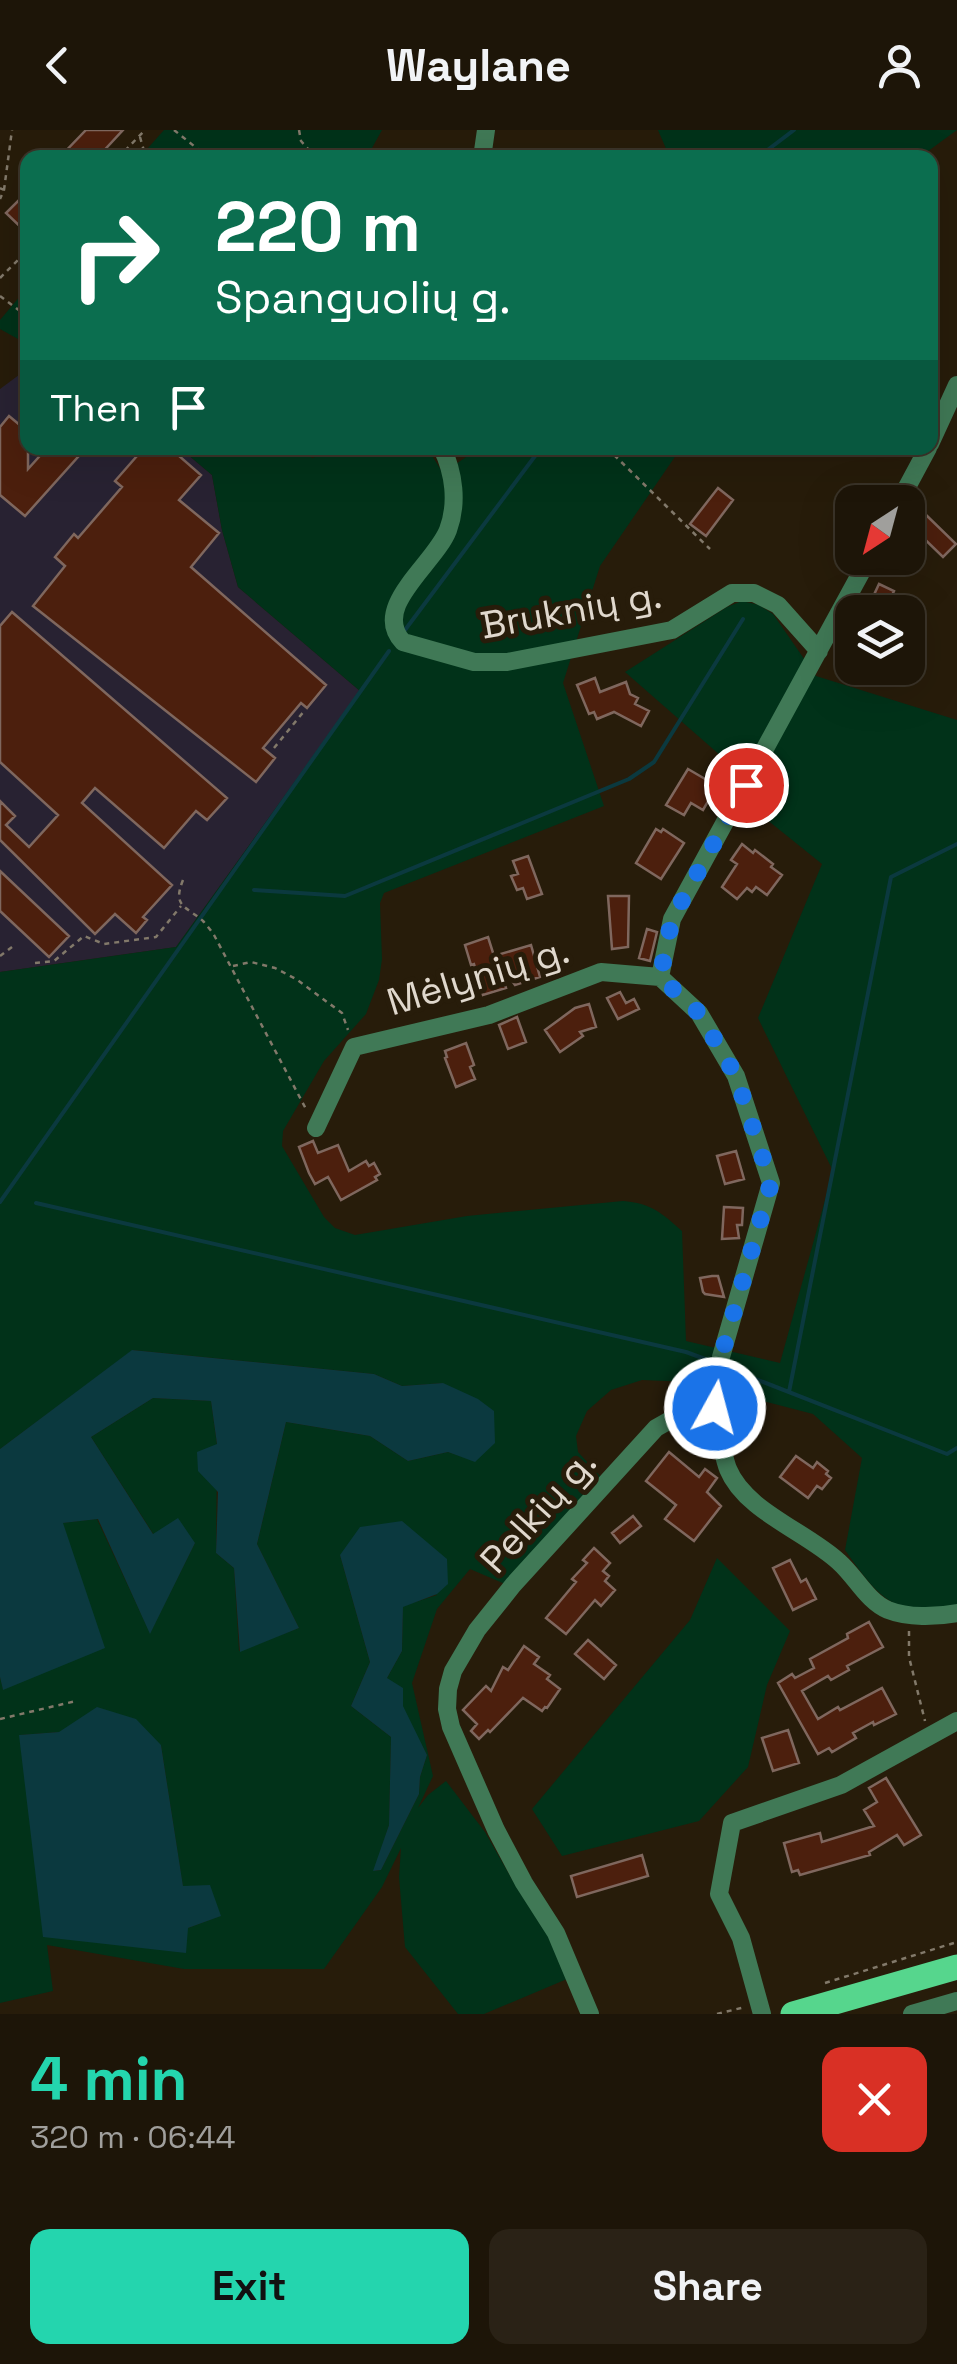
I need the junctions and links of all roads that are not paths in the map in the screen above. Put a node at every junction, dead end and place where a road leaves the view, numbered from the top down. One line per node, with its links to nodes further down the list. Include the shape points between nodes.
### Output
1 (957, 386): 2 (street)
2 (938, 427)
3 (445, 455): 7 (street, Bruknių g., via 453,509 440,545 395,607 392,626 403,642 474,662 506,662 672,630 732,593 754,593 778,605)
4 (924, 455): 5 (street)
5 (908, 485)
6 (860, 575): 7 (street)
7 (819, 651): 8 (street, via 672,919)
8 (660, 977): 9 (street, Mėlynių g., via 601,972 488,1015 354,1046); 10 (street, via 699,1013 736,1076 771,1183 721,1357)
9 (316, 1128)
10 (715, 1408): 11 (street, via 729,1470 753,1502 833,1556 888,1610); 16 (street, Pelkių g., via 693,1407 656,1428 477,1630 448,1689 451,1727 488,1813 556,1933)
11 (957, 1613)
12 (957, 1721): 15 (street, via 841,1785 732,1823 719,1894 741,1938)
13 (957, 1967): 17 (main road)
14 (957, 2001): 18 (street)
15 (761, 2009)
16 (590, 2014)
17 (793, 2014)
18 (912, 2014)

